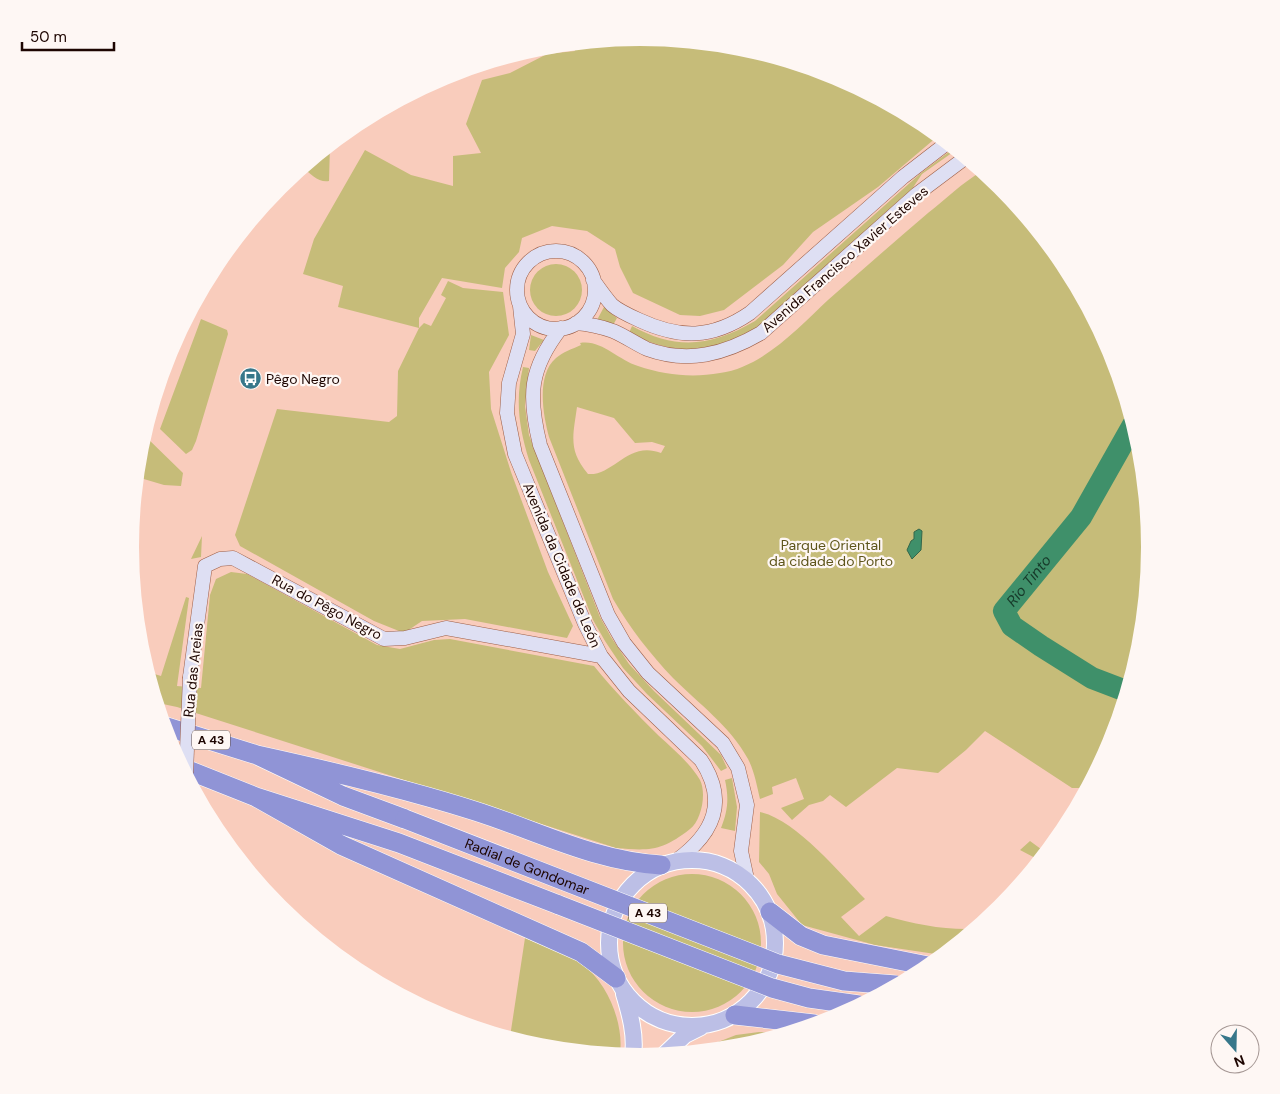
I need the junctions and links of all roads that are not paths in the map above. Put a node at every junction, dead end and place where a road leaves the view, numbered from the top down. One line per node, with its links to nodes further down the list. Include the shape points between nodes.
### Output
1 (941, 147): 3 (main road, Avenida Francisco Xavier Esteves, via 776,290 734,324 716,331 683,334 654,327 613,306)
2 (959, 162): 5 (main road, Avenida Francisco Xavier Esteves, via 917,194 761,333 742,344 722,352 682,356 646,348 614,331)
3 (593, 280): 4 (main road, via 588,268 568,253 542,253 522,270 517,283); 5 (main road, via 592,304)
4 (520, 306): 6 (main road, via 537,324); 8 (main road, Avenida da Cidade de León, via 523,334 508,383 507,413 512,441 548,535)
5 (576, 323): 6 (main road)
6 (561, 328): 15 (main road, Avenida da Cidade de León, via 538,363 533,388 533,417 540,445 608,615 624,643 648,673 723,743 738,768 747,805 741,851)
7 (205, 566): 8 (main road, Rua do Pêgo Negro, via 220,558 233,558 384,639 405,638 446,628); 11 (main road, Rua das Areias, bridge, via 190,677)
8 (601, 656): 14 (main road, Avenida da Cidade de León, via 629,691 701,760 711,778 715,799 713,820 693,849)
9 (173, 729): 10 (highway, Radial de Gondomar / A 43)
10 (257, 755): 14 (highway, via 347,775 475,811 607,858); 18 (highway, Radial de Gondomar / A 43, bridge, via 343,796 778,964 844,981)
11 (187, 759)
12 (193, 772): 13 (highway, Radial de Gondomar / A 43)
13 (256, 797): 19 (highway, via 341,845 581,952); 20 (highway, Radial de Gondomar / A 43, bridge, via 400,843 772,988)
14 (669, 862): 15 (main road, via 699,860 724,866); 19 (main road, via 648,872 628,888 614,911 608,936 610,962)
15 (747, 880): 16 (main road, via 764,899)
16 (770, 912): 17 (highway, via 801,936 823,945); 21 (main road, via 776,950 770,976 756,998)
17 (917, 964)
18 (884, 984)
19 (620, 985): 23 (main road, via 637,1007 659,1020 685,1027); 25 (main road, via 631,1019)
20 (846, 1003)
21 (736, 1015): 22 (highway); 23 (main road)
22 (798, 1022)
23 (701, 1026): 24 (main road)
24 (672, 1047)
25 (634, 1048)

